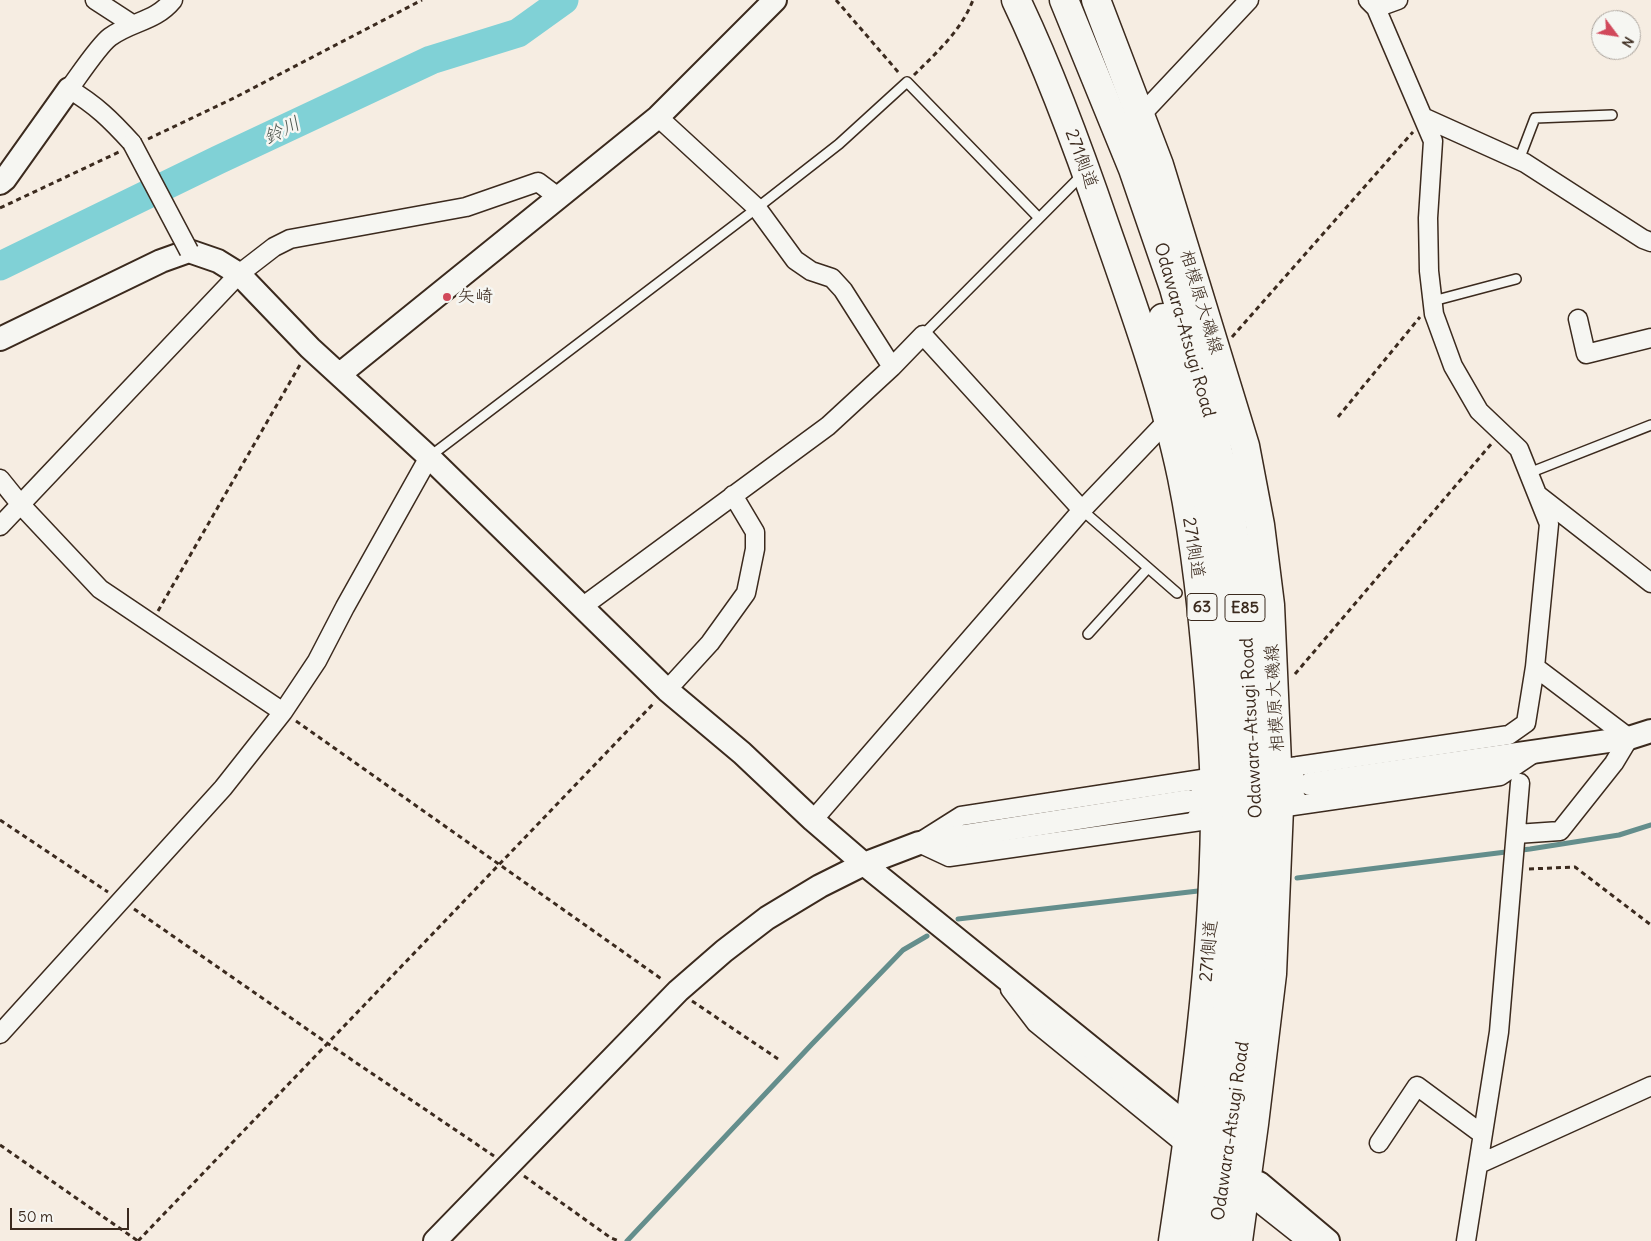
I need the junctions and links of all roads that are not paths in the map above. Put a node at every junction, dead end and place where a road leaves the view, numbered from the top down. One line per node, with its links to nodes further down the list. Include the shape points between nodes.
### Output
1 (95, 0): 11 (street)
2 (173, 0): 11 (street, via 154,17)
3 (775, 0): 15 (street)
4 (1016, 0): 18 (main road, 271側道 / 63)
5 (1044, 0): 73 (main road, Odawara-Atsugi Road / E85, via 1116,178 1156,295 1207,493 1225,614 1236,762 1236,877 1230,984 1213,1127)
6 (1064, 0): 74 (main road, Odawara-Atsugi Road / E85, via 1133,169 1174,288 1226,484 1245,608 1257,764 1257,874 1235,1129)
7 (1096, 0): 14 (main road, 相模原大磯線)
8 (1248, 0): 14 (street)
9 (1398, 0): 10 (street)
10 (1372, 4): 16 (street)
11 (132, 24): 12 (street, via 108,38)
12 (69, 89): 19 (street); 24 (street, bridge, via 89,100 134,144)
13 (1612, 115): 17 (lane, via 1535,118)
14 (1140, 116): 55 (main road, 相模原大磯線, via 1159,165 1245,446 1260,524 1270,605 1274,694)
15 (658, 117): 20 (street); 21 (street)
16 (1425, 118): 17 (street); 27 (street, via 1433,141 1428,218)
17 (1519, 160): 23 (street)
18 (1086, 171): 22 (lane); 34 (main road, 271側道 / 63, via 1144,338)
19 (0, 183)
20 (558, 197): 25 (street, via 538,182 466,207 290,238); 33 (street)
21 (757, 208): 22 (lane, via 839,144 907,82); 32 (street, via 795,260 811,271 832,278 843,290); 36 (lane)
22 (1039, 218): 29 (lane)
23 (1651, 242)
24 (189, 251): 25 (street, via 218,261); 30 (street, via 161,260)
25 (239, 274): 33 (street, via 310,348); 41 (street)
26 (1516, 278): 27 (lane)
27 (1433, 301): 37 (street, via 1434,314 1453,366 1479,411 1518,449)
28 (1578, 319): 31 (street, via 1586,354)
29 (923, 336): 32 (street); 42 (street)
30 (0, 338)
31 (1651, 338)
32 (892, 367): 39 (street, via 828,426)
33 (340, 374): 36 (street)
34 (1167, 421): 42 (street); 57 (main road, 271側道 / 63, via 1181,475 1203,618)
35 (1651, 425): 37 (lane)
36 (429, 457): 47 (street); 51 (street, via 317,661)
37 (1529, 473): 40 (street)
38 (0, 479): 41 (street)
39 (733, 495): 47 (street); 50 (street, via 755,532 746,593 710,643)
40 (1538, 495): 45 (street); 49 (street, via 1549,524)
41 (21, 505): 43 (street); 51 (street, via 100,589)
42 (1082, 510): 44 (lane); 59 (street)
43 (0, 526)
44 (1148, 568): 46 (lane); 48 (lane)
45 (1651, 583)
46 (1177, 593)
47 (582, 607): 50 (street)
48 (1088, 634)
49 (1535, 667): 53 (street); 55 (street, via 1526,723 1509,736)
50 (667, 690): 59 (street)
51 (283, 712): 63 (street, via 223,788)
52 (1651, 731): 53 (street)
53 (1629, 738): 54 (street); 60 (street, via 1614,764 1560,831)
54 (1536, 751): 55 (street); 58 (street, via 1500,776)
55 (1295, 773): 58 (main road, 相模原大磯線)
56 (1520, 784): 60 (street)
57 (1201, 800): 61 (street, via 918,844); 68 (main road, 271側道 / 63, via 1213,908)
58 (1290, 807): 70 (main road, 相模原大磯線)
59 (814, 820): 61 (street)
60 (1516, 839): 66 (street, via 1499,1032)
61 (864, 864): 62 (street); 71 (street, via 767,918 678,990)
62 (995, 970): 65 (street); 68 (street, via 1036,1024)
63 (0, 1034)
64 (1651, 1086): 69 (street)
65 (1176, 1116)
66 (1482, 1134): 67 (street, via 1416,1086); 69 (street)
67 (1379, 1143)
68 (1187, 1146): 72 (main road, 271側道 / 63)
69 (1479, 1164): 78 (street)
70 (1252, 1188): 75 (main road, 相模原大磯線); 76 (street); 77 (street)
71 (435, 1241)
72 (1173, 1241)
73 (1193, 1241)
74 (1215, 1241)
75 (1238, 1241)
76 (1307, 1241)
77 (1328, 1241)
78 (1466, 1241)

